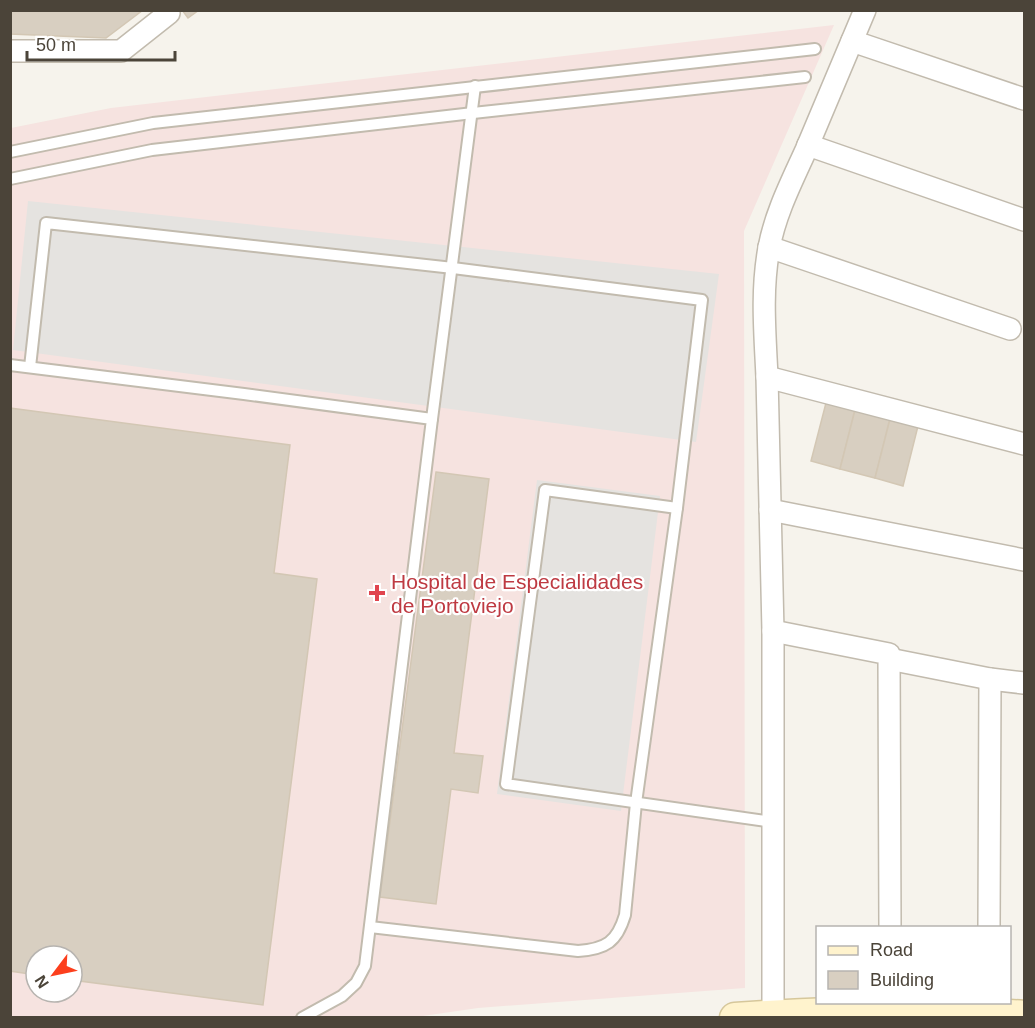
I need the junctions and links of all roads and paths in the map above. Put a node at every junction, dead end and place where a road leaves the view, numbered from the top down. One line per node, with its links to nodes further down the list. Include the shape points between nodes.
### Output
1 (865, 10): 3 (street)
2 (169, 13): 5 (street, via 121,51)
3 (852, 40): 8 (street); 10 (street)
4 (815, 49): 7 (lane)
5 (10, 51)
6 (805, 76): 9 (lane)
7 (475, 86): 9 (lane); 11 (lane, via 153,123)
8 (1024, 99)
9 (473, 113): 12 (lane, via 152,150); 15 (lane)
10 (808, 144): 13 (street); 14 (street)
11 (10, 152)
12 (10, 179)
13 (1024, 220)
14 (769, 247): 16 (street); 19 (street, via 764,303)
15 (453, 268): 18 (lane, via 46,223); 20 (lane); 22 (lane, via 702,300)
16 (1010, 329)
17 (10, 365): 18 (lane)
18 (30, 367): 20 (lane)
19 (767, 376): 21 (street); 23 (street)
20 (432, 419): 33 (lane)
21 (1024, 444)
22 (677, 508): 29 (lane); 29 (lane, via 545,490 506,784)
23 (771, 510): 24 (street); 25 (street)
24 (1024, 560)
25 (773, 631): 26 (street, via 889,654); 30 (street)
26 (889, 659): 27 (street); 31 (street)
27 (990, 679): 28 (street); 32 (street)
28 (1024, 683)
29 (636, 803): 30 (lane); 33 (lane, via 625,915 614,939 605,946 578,951)
30 (772, 822): 36 (street)
31 (890, 926)
32 (989, 926)
33 (370, 927): 39 (lane, via 365,966 356,983 342,996)
34 (890, 1007): 36 (street); 37 (street)
35 (989, 1008): 37 (street); 38 (street)
36 (773, 1015): 40 (street)
37 (944, 1015)
38 (1024, 1016)
39 (302, 1017)
40 (735, 1017)

